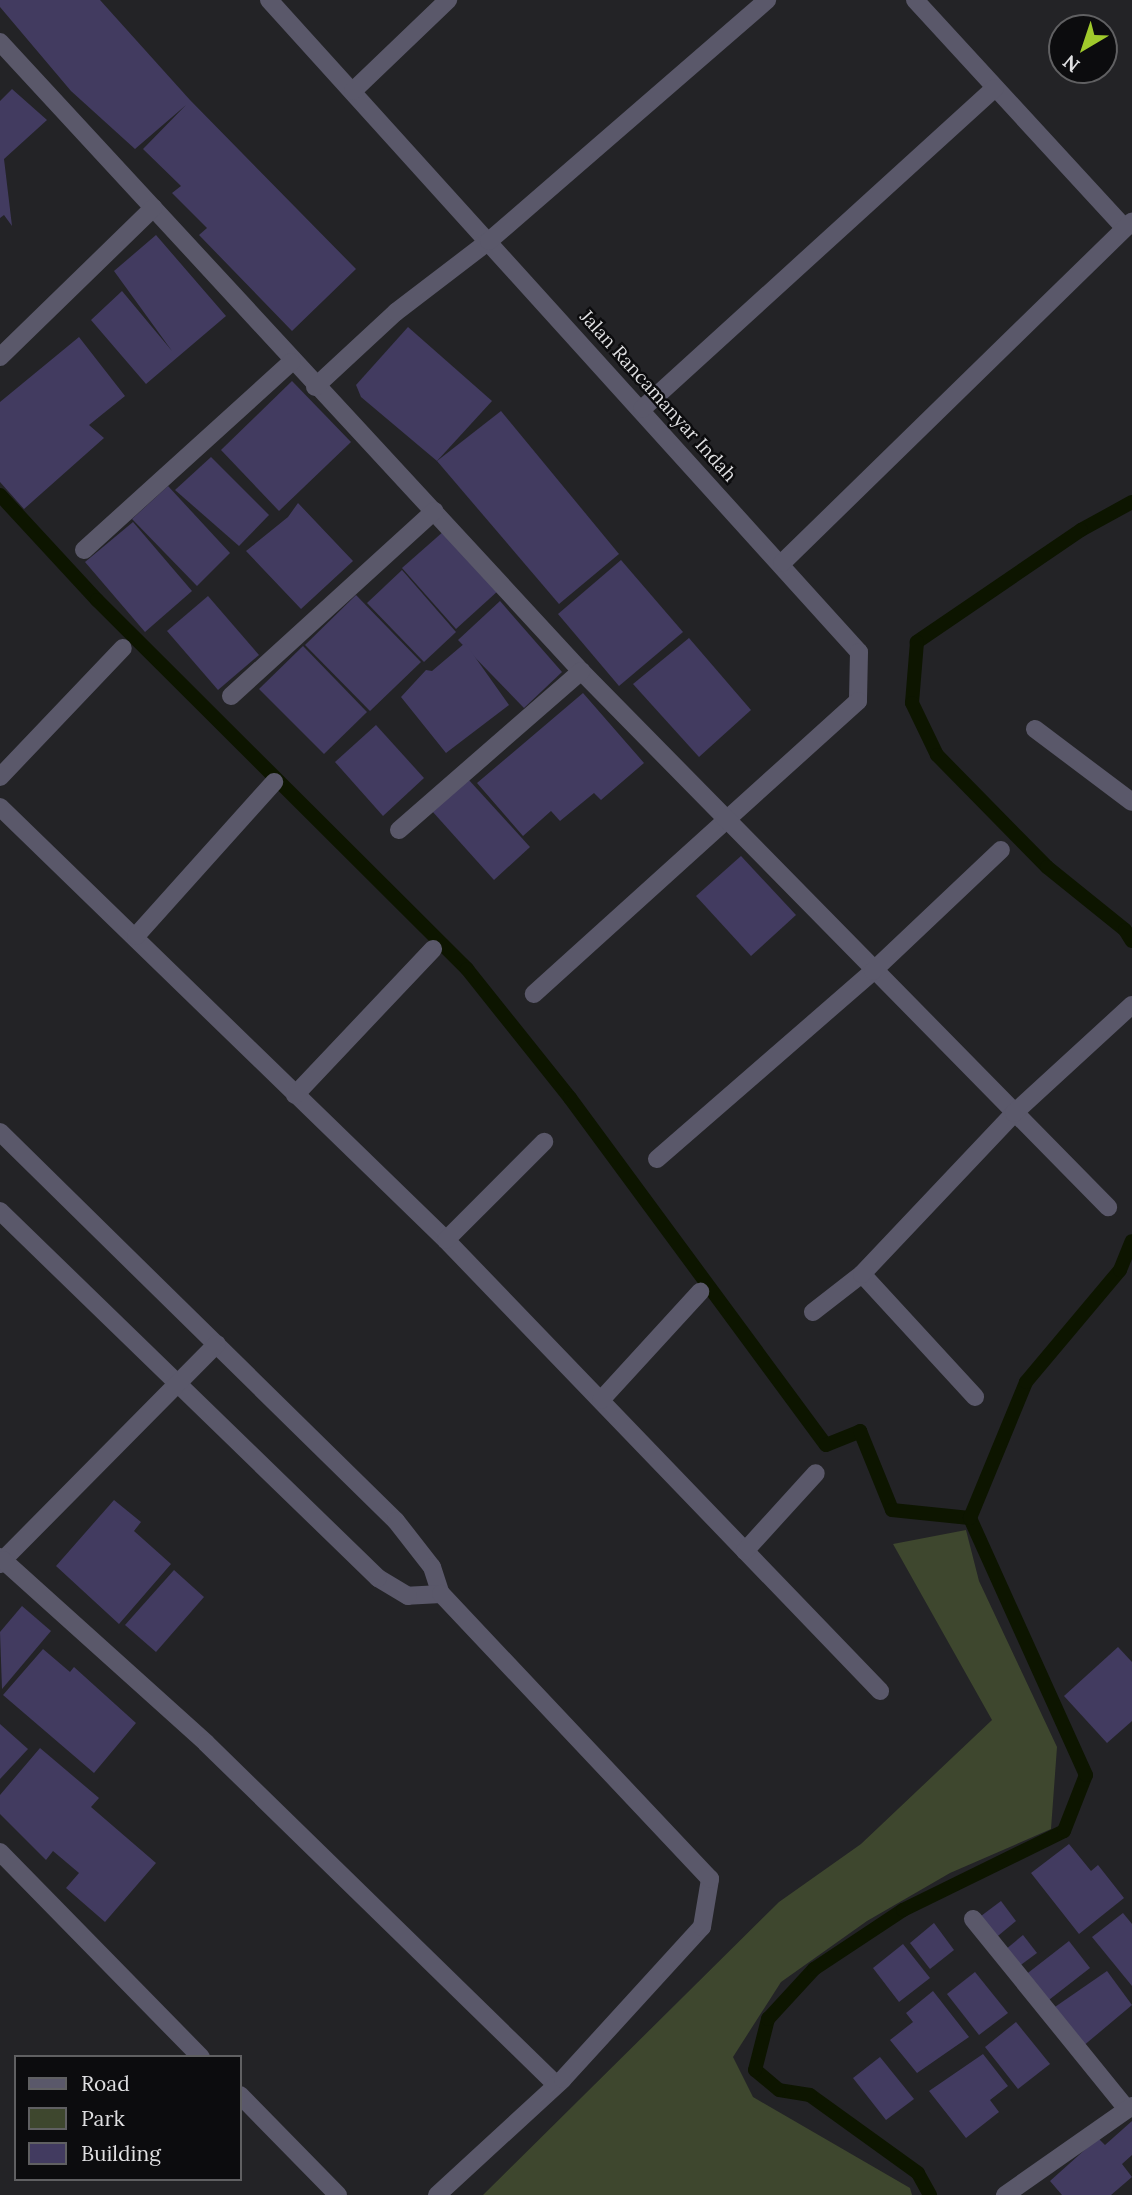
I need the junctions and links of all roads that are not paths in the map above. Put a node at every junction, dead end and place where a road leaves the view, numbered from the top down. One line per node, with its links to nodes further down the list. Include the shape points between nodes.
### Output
1 (269, 0): 7 (street, Jalan Rancamanyar Indah)
2 (448, 0): 7 (street)
3 (767, 0): 10 (street)
4 (915, 0): 6 (street)
5 (2, 47): 8 (street)
6 (995, 88): 9 (street); 14 (street)
7 (353, 92): 10 (street, Jalan Rancamanyar Indah)
8 (153, 208): 11 (street); 12 (street)
9 (1128, 225): 17 (street)
10 (489, 241): 13 (street, via 396,312); 14 (street, Jalan Rancamanyar Indah)
11 (0, 357)
12 (291, 362): 13 (street); 16 (street)
13 (315, 387): 15 (street)
14 (642, 409): 17 (street, Jalan Rancamanyar Indah)
15 (434, 511): 19 (street); 20 (street)
16 (85, 550)
17 (782, 563): 26 (street, Jalan Rancamanyar Indah, via 853,641 861,664 860,693 858,701)
18 (123, 648): 22 (street)
19 (581, 671): 26 (street); 27 (street)
20 (231, 696)
21 (1035, 729): 24 (street)
22 (0, 777)
23 (274, 782): 29 (street)
24 (1132, 802)
25 (0, 807): 29 (street)
26 (723, 820): 31 (street); 32 (street)
27 (398, 830)
28 (1001, 850): 31 (street)
29 (136, 936): 34 (street)
30 (433, 949): 34 (street)
31 (873, 971): 35 (street); 38 (street)
32 (534, 994)
33 (1132, 1005): 35 (street)
34 (295, 1095): 41 (street)
35 (1014, 1113): 39 (street); 42 (street)
36 (0, 1132): 45 (street)
37 (544, 1142): 41 (street)
38 (657, 1159)
39 (1108, 1207)
40 (0, 1211): 46 (street)
41 (446, 1240): 48 (street)
42 (862, 1274): 44 (street); 47 (street)
43 (700, 1292): 48 (street)
44 (813, 1312)
45 (217, 1344): 46 (street); 52 (street, via 410,1537 432,1567)
46 (178, 1386): 51 (street); 52 (street, via 378,1578 408,1596)
47 (975, 1397)
48 (601, 1400): 50 (street)
49 (816, 1473): 50 (street)
50 (745, 1551): 53 (street)
51 (1, 1561): 57 (street, via 206,1743)
52 (441, 1594): 57 (street, via 710,1879 702,1927)
53 (880, 1691)
54 (0, 1852): 56 (street)
55 (972, 1919): 59 (street)
56 (199, 2055)
57 (556, 2085): 61 (street)
58 (242, 2097): 60 (street)
59 (1130, 2107): 62 (street)
60 (338, 2195)
61 (437, 2195)
62 (1005, 2195)

